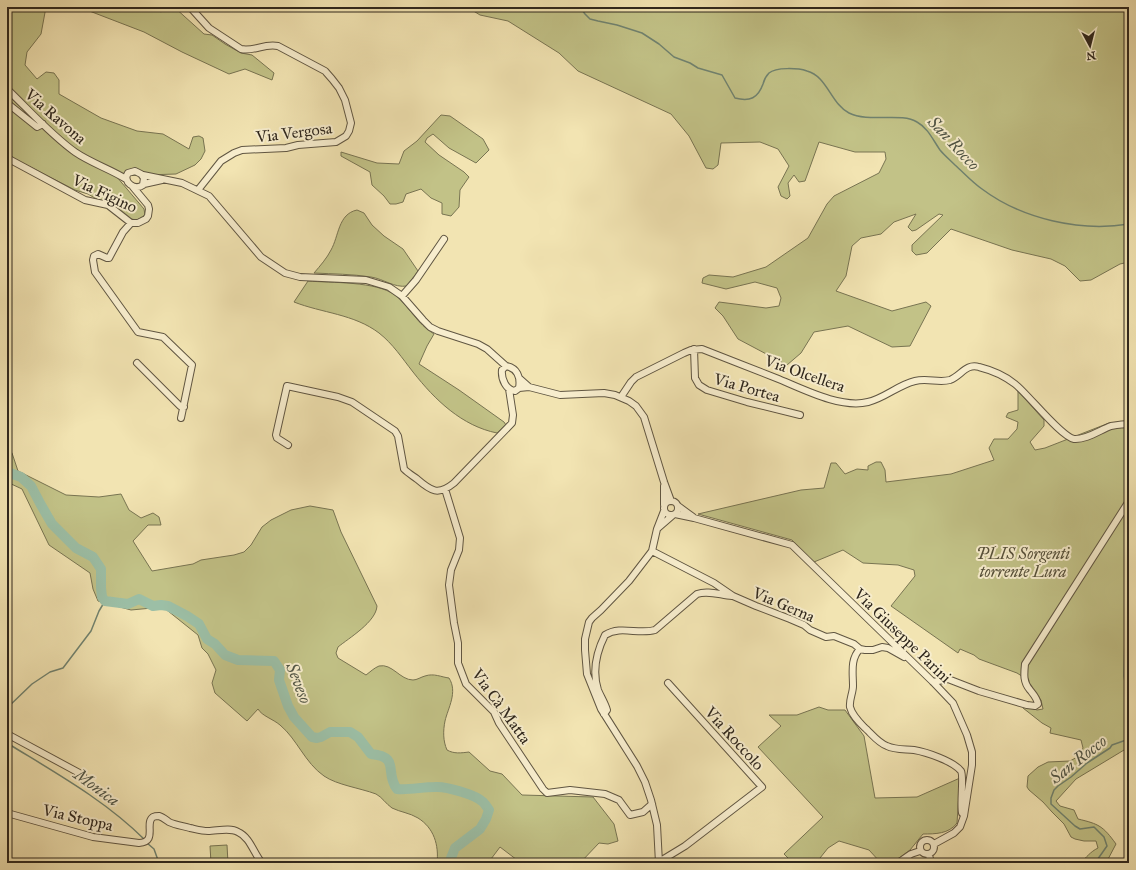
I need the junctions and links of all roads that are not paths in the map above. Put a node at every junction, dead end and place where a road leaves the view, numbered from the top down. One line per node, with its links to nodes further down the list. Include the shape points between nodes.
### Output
1 (190, 7): 11 (street, Via Vergosa, via 209,28 241,49 278,46 325,71 339,88 351,123 346,136 336,142 234,152 221,161)
2 (7, 89): 4 (street, Via Ravona)
3 (7, 103): 4 (street, via 37,127)
4 (43, 124): 7 (street, Via Ravona, via 74,151)
5 (7, 158): 13 (street, Via Figino, via 85,200 108,205)
6 (143, 175): 7 (street, Via Ravona, via 135,171); 8 (street); 9 (street, Via Figino)
7 (127, 176): 10 (street, Via Figino)
8 (163, 180): 9 (street); 11 (street, via 182,183)
9 (143, 185): 10 (street); 12 (street, Via Figino)
10 (133, 187): 12 (street, Via Figino)
11 (198, 190): 15 (street, via 218,205 261,257 285,273 300,277 366,280 389,287)
12 (140, 195): 13 (street, Via Figino, via 148,205 148,216 143,221)
13 (131, 223): 25 (street, via 109,258 98,254 94,256 95,272 138,332 163,337 192,365)
14 (444, 239): 15 (street)
15 (402, 296): 17 (street, via 430,327 478,344)
16 (694, 350): 24 (street, via 636,377); 26 (street, Via Portea, via 695,378 703,388); 28 (street, Via Olcellera, via 702,349 827,398 856,403 868,402 914,381 953,379 970,367 978,366 1015,384 1058,429 1074,439 1112,426)
17 (494, 357): 19 (street); 20 (street)
18 (137, 363): 25 (street, via 180,406)
19 (506, 366): 20 (street); 21 (street, via 514,369)
20 (502, 373): 23 (street, via 504,382)
21 (520, 379): 22 (street); 23 (street)
22 (529, 387): 23 (street); 24 (street, via 560,395 604,393)
23 (515, 389): 31 (street, via 511,399 512,423 454,483)
24 (620, 397): 30 (street, via 629,400 644,417)
25 (184, 407): 27 (street)
26 (800, 415)
27 (181, 418)
28 (1129, 424)
29 (288, 444): 31 (street, via 276,435 287,386 338,397 352,402 395,431 404,469 429,489)
30 (664, 482): 32 (street); 35 (street)
31 (445, 489): 48 (street, Via Cà Matta, via 460,538 449,585 458,643 458,663 466,684 494,712 546,793 570,790 606,794 619,800 630,815 643,812)
32 (672, 501): 34 (street); 35 (street, via 667,502)
33 (1129, 501): 43 (street, via 1025,664 1025,680 1038,704 1027,704 948,680)
34 (678, 506): 36 (street, via 678,511); 37 (street, Via Giuseppe Parini)
35 (664, 508): 36 (street, via 668,515); 38 (street)
36 (674, 515): 37 (street, Via Giuseppe Parini); 38 (street)
37 (694, 518): 42 (street, Via Giuseppe Parini, via 792,545)
38 (657, 529): 39 (street)
39 (652, 551): 40 (street, Via Gerna, via 714,583); 45 (street, via 629,581 588,625 585,662 591,686)
40 (733, 596): 41 (street, Via Gerna, via 826,637 834,636 854,644); 45 (street, via 700,593 655,630 619,630 605,635 595,662 598,690 607,710)
41 (860, 649): 42 (street, via 888,648); 50 (street, via 854,657 853,665 850,702 853,714 877,740 887,746 916,750 957,767 963,777 961,799)
42 (911, 660): 43 (street, Via Giuseppe Parini)
43 (934, 682): 50 (street, Via Giuseppe Parini, via 953,703 972,752)
44 (668, 683): 54 (street, Via Roccolo, via 762,787 685,846)
45 (604, 714): 48 (street, via 642,777)
46 (7, 734): 47 (street)
47 (84, 775)
48 (652, 804): 54 (street, via 658,832)
49 (7, 813): 55 (street, Via Stoppa, via 93,836 146,841 151,834 151,818 155,816 168,822 207,831 234,830 247,839)
50 (964, 816): 51 (street, Via Giuseppe Parini, via 960,828)
51 (934, 844): 52 (street, via 925,840 920,844); 53 (street, via 934,850)
52 (920, 851): 53 (street); 56 (street)
53 (929, 855): 57 (street)
54 (657, 862)
55 (262, 863)
56 (898, 863)
57 (931, 863)

